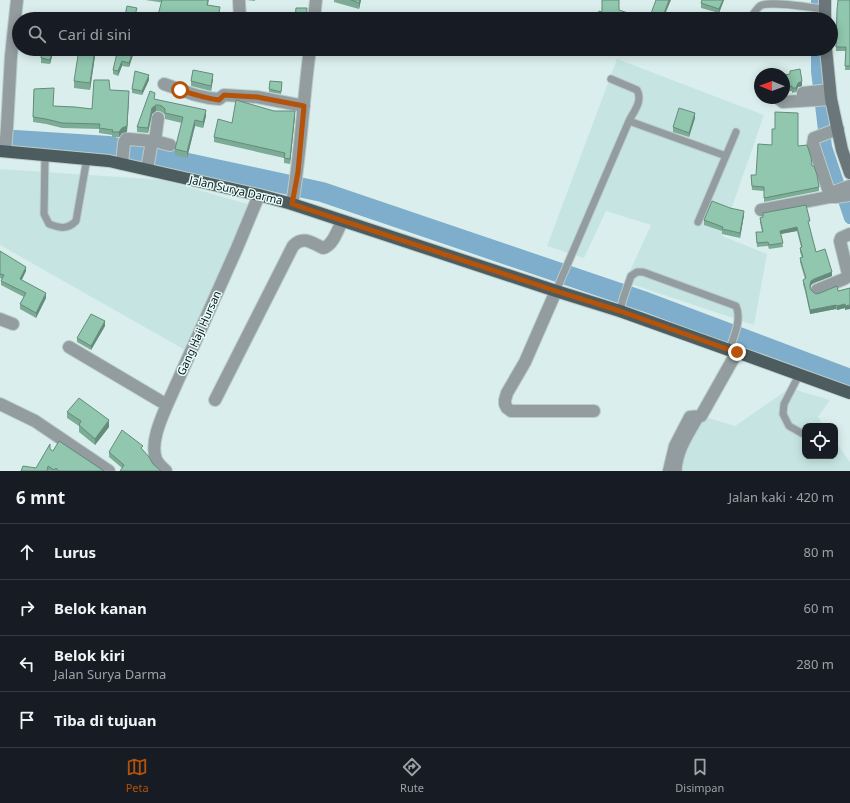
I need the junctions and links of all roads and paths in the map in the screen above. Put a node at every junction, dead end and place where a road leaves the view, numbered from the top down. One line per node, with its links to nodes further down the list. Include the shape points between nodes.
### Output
1 (17, 0): 5 (street)
2 (239, 0): 6 (street)
3 (316, 0): 7 (street)
4 (824, 9): 8 (lane, via 765,4)
5 (16, 12)
6 (240, 12)
7 (315, 12)
8 (755, 12)
9 (12, 47): 23 (street, via 7,127)
10 (309, 56): 16 (street)
11 (826, 56): 14 (main road)
12 (611, 79): 18 (lane, via 637,90 640,94)
13 (164, 84): 16 (street, via 210,99 219,100 224,95 257,97)
14 (827, 95): 15 (street); 19 (main road)
15 (790, 97)
16 (304, 106): 33 (street)
17 (158, 118): 21 (street)
18 (629, 121): 25 (lane); 38 (lane)
19 (835, 131): 29 (main road); 31 (street, via 814,138 813,144 829,192)
20 (736, 132): 25 (lane)
21 (152, 143): 22 (street); 27 (street, via 126,139); 28 (street)
22 (170, 145)
23 (3, 149): 24 (main road, Jalan Surya Darma)
24 (45, 155): 26 (main road, Jalan Surya Darma); 26 (lane, via 44,214 49,224 58,228 70,227 76,221)
25 (726, 156): 36 (lane)
26 (87, 158): 27 (main road, Jalan Surya Darma)
27 (122, 160): 28 (main road, Jalan Surya Darma)
28 (147, 165): 32 (main road, Jalan Surya Darma)
29 (850, 173)
30 (850, 190): 31 (street)
31 (835, 194): 34 (street)
32 (259, 195): 33 (main road, Jalan Surya Darma); 49 (street, Gang Haji Hursan, via 238,248)
33 (293, 198): 35 (main road, Jalan Surya Darma)
34 (760, 210)
35 (342, 221): 38 (main road, Jalan Surya Darma); 47 (street, via 331,244 326,248 306,240 293,246)
36 (698, 222)
37 (849, 234): 39 (street, via 840,241 847,277)
38 (557, 290): 40 (main road, Jalan Surya Darma); 50 (street, via 507,393 505,406 511,411)
39 (817, 290)
40 (622, 305): 44 (main road, Jalan Surya Darma); 44 (lane, via 631,276 643,272 736,306 739,321)
41 (0, 319): 42 (street)
42 (13, 324)
43 (68, 347): 49 (street)
44 (733, 349): 45 (main road, Jalan Surya Darma); 51 (street)
45 (799, 375): 46 (main road, Jalan Surya Darma); 52 (lane, via 784,404 783,414 789,426)
46 (850, 393)
47 (215, 400)
48 (0, 404): 53 (street, via 36,421)
49 (167, 404): 54 (street, Gang Haji Hursan, via 155,440 155,457)
50 (594, 411)
51 (701, 416): 55 (street, via 690,417 676,446); 56 (lane, via 681,453)
52 (802, 433)
53 (109, 471)
54 (166, 471)
55 (669, 471)
56 (678, 471)

